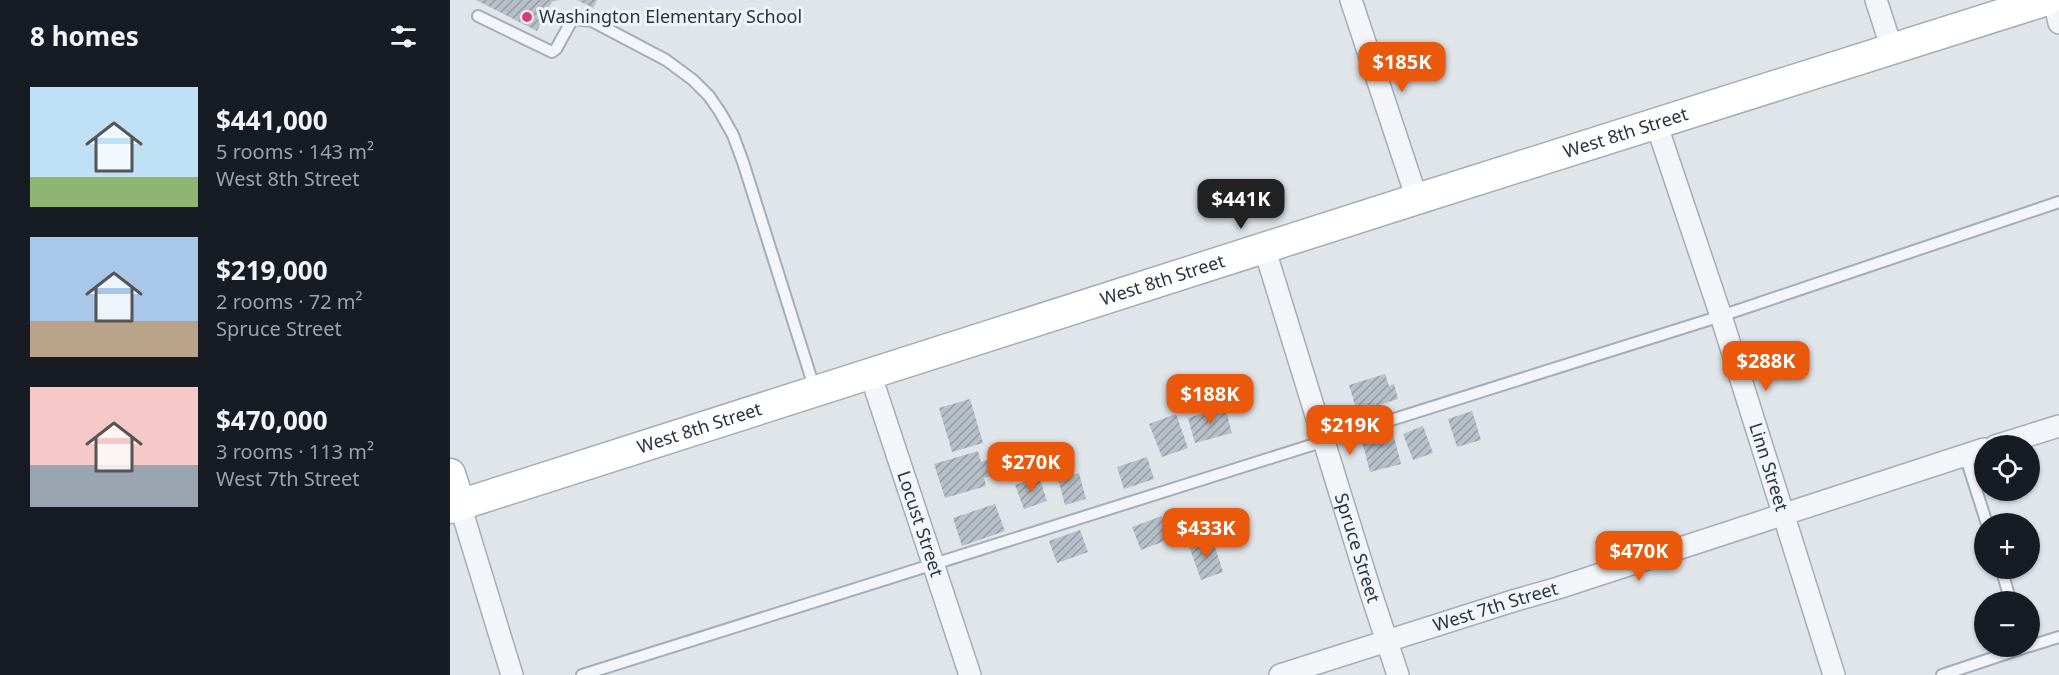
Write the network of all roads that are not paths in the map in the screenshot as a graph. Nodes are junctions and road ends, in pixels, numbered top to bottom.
1 (1351, 0) edge
2 (1876, 0) edge
3 (2047, 0) edge
4 (2054, 0) edge
5 (478, 16) dead end
6 (2059, 23) edge
7 (1892, 49) junction
8 (1656, 123) junction
9 (1417, 199) junction
10 (2059, 202) edge
11 (1264, 248) junction
12 (1721, 316) junction
13 (870, 373) junction
14 (816, 391) junction
15 (2059, 426) edge
16 (2030, 435) edge
17 (1324, 440) junction
18 (1974, 452) edge
19 (450, 474) edge
20 (455, 507) edge
21 (1784, 514) junction
22 (934, 565) junction
23 (2059, 637) edge
24 (1387, 641) junction
25 (2040, 643) edge
26 (1997, 657) edge
27 (512, 675) edge
28 (582, 675) edge
29 (970, 675) edge
30 (1280, 675) edge
31 (1398, 675) edge
32 (1834, 675) edge
33 (1942, 675) edge

1 - 9 street
2 - 7 street
3 - 7 main road, West 8th Street
4 - 6 street
5 - 14 lane
7 - 8 main road, West 8th Street
8 - 9 main road, West 8th Street
8 - 12 street, Linn Street
9 - 11 main road, West 8th Street
10 - 12 lane
11 - 13 main road, West 8th Street
11 - 17 street, Spruce Street
12 - 17 lane
12 - 21 street, Linn Street
13 - 14 main road, West 8th Street
13 - 22 street, Locust Street
14 - 20 main road, West 8th Street
15 - 16 street
17 - 22 lane
17 - 24 street, Spruce Street
18 - 21 street, West 7th Street
19 - 20 main road
20 - 27 street
21 - 24 street, West 7th Street
21 - 32 street, Linn Street
22 - 28 lane
22 - 29 street, Locust Street
23 - 25 lane
24 - 30 street, West 7th Street
24 - 31 street, Spruce Street
26 - 33 lane

